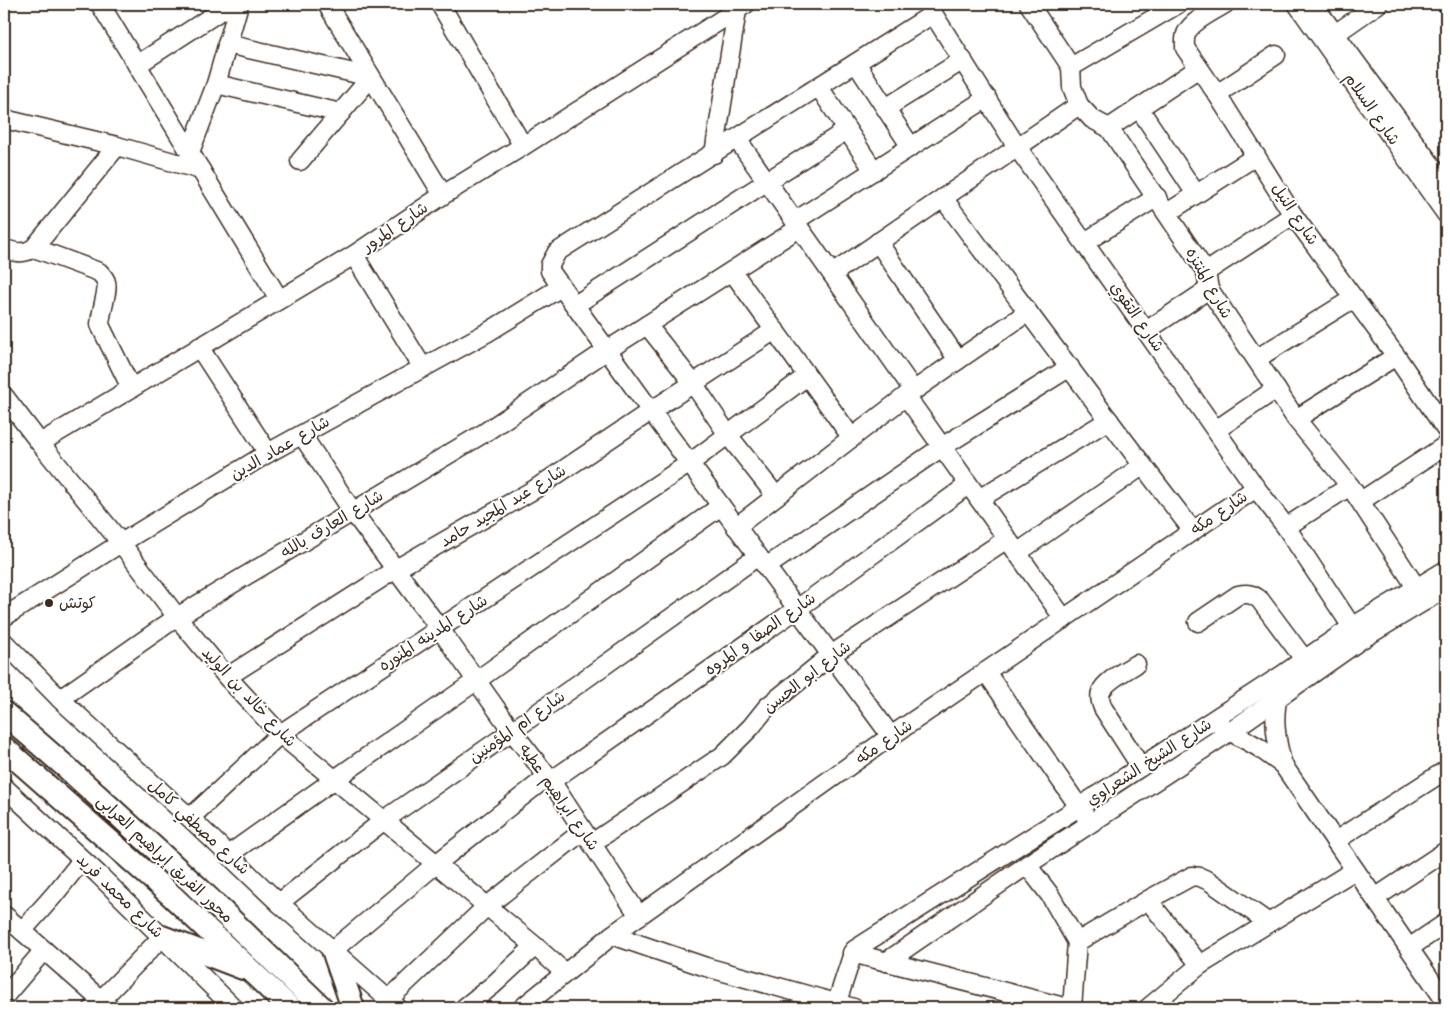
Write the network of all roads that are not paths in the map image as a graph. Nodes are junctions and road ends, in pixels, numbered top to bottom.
1 (100, 4) edge
2 (231, 4) edge
3 (239, 4) edge
4 (327, 4) edge
5 (440, 4) edge
6 (1178, 4) edge
7 (1225, 4) edge
8 (1297, 4) edge
9 (1314, 4) edge
10 (1378, 4) edge
11 (1032, 5) edge
12 (738, 6) edge
13 (930, 9) edge
14 (1192, 25) junction
15 (1334, 34) junction
16 (228, 44) junction
17 (1276, 55) dead end
18 (962, 60) junction
19 (856, 63) junction
20 (137, 65) junction
21 (1071, 67) junction
22 (1199, 68) junction
23 (371, 77) junction
24 (216, 84) junction
25 (819, 87) junction
26 (1217, 94) junction
27 (987, 98) junction
28 (1079, 105) junction
29 (886, 108) junction
30 (1139, 108) junction
31 (341, 113) junction
32 (4, 120) edge
33 (1109, 128) junction
34 (848, 130) junction
35 (737, 139) junction
36 (117, 146) junction
37 (523, 146) junction
38 (911, 147) junction
39 (1017, 147) junction
40 (190, 152) junction
41 (714, 154) junction
42 (1256, 156) junction
43 (300, 161) dead end
44 (201, 170) junction
45 (874, 171) junction
46 (767, 181) junction
47 (1446, 186) edge
48 (1196, 194) junction
49 (443, 195) junction
50 (1157, 196) junction
51 (943, 198) junction
52 (1167, 213) junction
53 (1293, 214) junction
54 (1446, 214) edge
55 (797, 224) junction
56 (878, 242) junction
57 (1085, 242) junction
58 (34, 248) junction
59 (4, 249) edge
60 (354, 255) junction
61 (732, 271) junction
62 (832, 274) junction
63 (1208, 280) junction
64 (561, 287) junction
65 (1354, 298) junction
66 (279, 299) junction
67 (575, 305) junction
68 (1028, 312) junction
69 (647, 325) junction
70 (775, 330) junction
71 (1146, 331) junction
72 (199, 347) junction
73 (606, 350) junction
74 (1396, 356) junction
75 (1256, 359) junction
76 (958, 360) junction
77 (1070, 367) junction
78 (423, 368) junction
79 (808, 376) junction
80 (693, 383) junction
81 (132, 388) junction
82 (1276, 390) junction
83 (910, 393) junction
84 (4, 396) edge
85 (651, 411) junction
86 (1296, 419) junction
87 (1110, 420) junction
88 (1216, 430) junction
89 (1446, 430) edge
90 (302, 435) junction
91 (728, 435) junction
92 (852, 438) junction
93 (40, 443) junction
94 (1446, 445) edge
95 (942, 447) junction
96 (268, 453) junction
97 (690, 463) junction
98 (1142, 466) junction
99 (968, 485) junction
100 (1350, 486) junction
101 (1256, 488) junction
102 (776, 496) junction
103 (979, 499) junction
104 (1361, 501) junction
105 (720, 506) junction
106 (353, 512) junction
107 (736, 527) junction
108 (1286, 527) junction
109 (1193, 531) junction
110 (122, 542) junction
111 (1012, 546) junction
112 (762, 562) junction
113 (396, 569) junction
114 (1446, 570) edge
115 (1416, 587) junction
116 (1443, 596) edge
117 (797, 609) junction
118 (4, 617) edge
119 (176, 617) junction
120 (1064, 619) junction
121 (1198, 622) dead end
122 (1352, 627) junction
123 (440, 629) junction
124 (4, 642) edge
125 (831, 655) junction
126 (1304, 658) junction
127 (1136, 664) dead end
128 (986, 672) junction
129 (1284, 673) junction
130 (227, 677) junction
131 (476, 681) junction
132 (60, 699) junction
133 (1277, 699) junction
134 (4, 714) edge
135 (1210, 722) junction
136 (512, 731) junction
137 (1231, 731) junction
138 (280, 734) junction
139 (891, 736) junction
140 (4, 748) edge
141 (1283, 765) junction
142 (1141, 767) junction
143 (1446, 770) edge
144 (335, 778) junction
145 (549, 779) junction
146 (6, 794) edge
147 (1079, 808) junction
148 (190, 818) junction
149 (383, 821) junction
150 (1090, 824) junction
151 (588, 837) junction
152 (1335, 841) junction
153 (1446, 850) edge
154 (228, 855) junction
155 (82, 860) junction
156 (436, 864) junction
157 (1027, 865) junction
158 (1355, 870) junction
159 (1375, 898) junction
160 (1148, 900) junction
161 (279, 903) junction
162 (487, 906) junction
163 (4, 915) edge
164 (639, 916) junction
165 (1269, 923) junction
166 (1446, 923) edge
167 (22, 932) junction
168 (612, 935) junction
169 (162, 937) junction
170 (1077, 942) junction
171 (535, 946) junction
172 (1409, 948) junction
173 (44, 950) junction
174 (333, 950) junction
175 (852, 953) junction
176 (886, 962) junction
177 (1200, 966) junction
178 (252, 972) junction
179 (564, 972) junction
180 (4, 996) edge
181 (1446, 1003) edge
182 (393, 1004) edge
183 (101, 1006) edge
184 (836, 1006) edge
185 (234, 1008) edge
186 (290, 1008) edge
187 (322, 1008) edge
188 (352, 1008) edge
189 (464, 1008) edge
190 (522, 1008) edge
191 (854, 1008) edge
192 (1068, 1008) edge
193 (1072, 1008) edge
194 (1148, 1008) edge
195 (1440, 1008) edge

1 - 20 street
2 - 20 street
3 - 16 street
4 - 23 street
5 - 37 street
6 - 14 street
6 - 21 street
7 - 14 street
8 - 54 street, شارع السلام
9 - 15 street, شارع السلام
10 - 15 street
11 - 21 street
12 - 37 street, شارع المرور
12 - 41 street
13 - 18 street, شارع التقوي
13 - 19 street
14 - 22 street, شارع النيل
15 - 47 street, شارع السلام
16 - 23 street
16 - 24 street
17 - 26 street
18 - 27 street, شارع التقوي
18 - 29 street
19 - 25 street
19 - 29 street
20 - 40 street
21 - 28 street
22 - 26 street, شارع النيل
22 - 30 street
23 - 31 street
23 - 49 street
24 - 31 street
24 - 40 street
25 - 34 street
25 - 35 street
26 - 42 street, شارع النيل
27 - 38 street, شارع العارف بالله
27 - 39 street, شارع التقوي
28 - 33 street, شارع المنتزه
28 - 39 street
29 - 38 street
30 - 33 street
30 - 48 street
31 - 43 street
32 - 36 street
33 - 50 street, شارع المنتزه
34 - 45 street
34 - 46 street
35 - 41 street
35 - 46 street
36 - 44 street
36 - 58 street
37 - 49 street, شارع المرور
38 - 45 street, شارع العارف بالله
39 - 51 street
39 - 57 street, شارع التقوي
40 - 44 street
41 - 64 street
42 - 48 street
42 - 53 street, شارع النيل
44 - 66 street
45 - 55 street, شارع العارف بالله
46 - 55 street
46 - 67 street
48 - 52 street
49 - 60 street, شارع المرور
50 - 52 street, شارع المنتزه
50 - 57 street
51 - 56 street
51 - 68 street
52 - 63 street, شارع المنتزه
53 - 63 street
53 - 65 street, شارع النيل
55 - 61 street, شارع العارف بالله
55 - 62 street
56 - 62 street
56 - 76 street
57 - 71 street, شارع التقوي
58 - 59 street
58 - 81 street
60 - 66 street, شارع المرور
60 - 78 street
61 - 69 street, شارع العارف بالله
61 - 70 street
62 - 83 street
63 - 71 street
63 - 75 street, شارع المنتزه
64 - 67 street
64 - 78 street, شارع عماد الدين
65 - 74 street, شارع النيل
65 - 75 street
66 - 72 street, شارع المرور
67 - 73 street
68 - 76 street
68 - 77 street
69 - 73 street, شارع العارف بالله
69 - 80 street
70 - 79 street
70 - 80 street, شارع عبد المجيد حامد
71 - 88 street, شارع التقوي
72 - 81 street, شارع المرور
72 - 96 street
73 - 85 street
73 - 106 street, شارع العارف بالله
74 - 86 street
74 - 89 street, شارع النيل
75 - 82 street, شارع المنتزه
76 - 83 street
77 - 87 street
77 - 95 street, شارع ام المؤمنين
78 - 90 street, شارع عماد الدين
79 - 91 street, شارع المدينه المنوره
79 - 92 street
80 - 85 street, شارع عبد المجيد حامد
80 - 91 street
81 - 93 street, شارع المرور
82 - 86 street, شارع المنتزه
82 - 88 street
83 - 92 street
83 - 95 street
84 - 93 street, شارع خالد بن الوليد
85 - 97 street
85 - 113 street, شارع عبد المجيد حامد
86 - 100 street, شارع المنتزه
87 - 98 street
87 - 103 street
88 - 101 street, شارع التقوي
90 - 96 street, شارع عماد الدين
90 - 106 street, شارع ابراهيم عطيه
91 - 97 street, شارع المدينه المنوره
91 - 102 street
92 - 102 street
93 - 110 street, شارع خالد بن الوليد
94 - 104 street
95 - 99 street
95 - 112 street, شارع ام المؤمنين
96 - 110 street, شارع عماد الدين
97 - 105 street
97 - 123 street, شارع المدينه المنوره
98 - 109 street
98 - 111 street, شارع ابو الحسن
99 - 103 street
99 - 117 street, شارع الصفا و المروه
100 - 104 street, شارع المنتزه
100 - 108 street
101 - 108 street, شارع التقوي
101 - 109 street, شارع مكه
102 - 107 street
103 - 111 street
104 - 115 street, شارع المنتزه
105 - 107 street
105 - 131 street
106 - 113 street, شارع ابراهيم عطيه
106 - 119 street, شارع العارف بالله
107 - 112 street
108 - 122 street, شارع التقوي
109 - 120 street, شارع مكه
110 - 118 street, شارع عماد الدين
110 - 119 street, شارع خالد بن الوليد
111 - 120 street
111 - 125 street, شارع ابو الحسن
112 - 117 street
112 - 136 street, شارع ام المؤمنين
113 - 123 street, شارع ابراهيم عطيه
113 - 130 street, شارع عبد المجيد حامد
114 - 115 street, شارع الشيخ الشعراوي
115 - 122 street, شارع الشيخ الشعراوي
116 - 133 street, شارع الشيخ الشعراوي
117 - 125 street
117 - 145 street, شارع الصفا و المروه
119 - 130 street, شارع خالد بن الوليد
119 - 132 street, شارع العارف بالله
120 - 128 street, شارع مكه
121 - 126 street
122 - 126 street, شارع الشيخ الشعراوي
123 - 131 street, شارع ابراهيم عطيه
123 - 138 street, شارع المدينه المنوره
124 - 132 street, شارع مصطفي كامل
125 - 139 street
125 - 151 street, شارع ابو الحسن
126 - 129 street, شارع الشيخ الشعراوي
127 - 142 street
128 - 139 street, شارع مكه
128 - 147 street
129 - 133 street
129 - 135 street, شارع الشيخ الشعراوي
130 - 138 street, شارع خالد بن الوليد
131 - 136 street, شارع ابراهيم عطيه
131 - 144 street
132 - 148 street, شارع مصطفي كامل
133 - 137 street, شارع الشيخ الشعراوي
133 - 141 street
134 - 187 main road, محور الفريق إبراهيم العرابى
135 - 137 street
135 - 142 street, شارع الشيخ الشعراوي
136 - 145 street, شارع ابراهيم عطيه
136 - 149 street, شارع ام المؤمنين
137 - 141 street
137 - 150 street, شارع الشيخ الشعراوي
138 - 144 street, شارع خالد بن الوليد
138 - 148 street, شارع المدينه المنوره
139 - 164 street, شارع مكه
140 - 178 main road, محور الفريق إبراهيم العرابى
141 - 152 street
142 - 147 street, شارع الشيخ الشعراوي
143 - 152 street
144 - 149 street, شارع خالد بن الوليد
144 - 154 street
145 - 151 street, شارع ابراهيم عطيه
145 - 156 street, شارع الصفا و المروه
146 - 155 street, شارع محمد فريد
147 - 150 street
147 - 175 street, شارع الشيخ الشعراوي
148 - 154 street, شارع مصطفي كامل
149 - 156 street, شارع خالد بن الوليد
149 - 161 street, شارع ام المؤمنين
150 - 157 street, شارع الشيخ الشعراوي
151 - 162 street, شارع ابو الحسن
151 - 164 street, شارع ابراهيم عطيه
152 - 158 street
153 - 159 street
154 - 161 street, شارع مصطفي كامل
155 - 167 street
155 - 169 street, شارع محمد فريد
156 - 162 street, شارع خالد بن الوليد
156 - 174 street, شارع الصفا و المروه
157 - 170 street
157 - 176 street, شارع الشيخ الشعراوي
158 - 159 street
158 - 165 street
159 - 172 street
160 - 165 street
160 - 170 street
160 - 177 street
161 - 174 street, شارع مصطفي كامل
162 - 171 street, شارع خالد بن الوليد
162 - 182 street, شارع ابو الحسن
163 - 167 street
164 - 168 street, شارع مكه
165 - 177 street
166 - 172 street
167 - 173 street
168 - 179 street, شارع مكه
168 - 184 street
169 - 178 main road
169 - 183 street
169 - 185 street, شارع محمد فريد
170 - 193 street
171 - 179 street, شارع خالد بن الوليد
171 - 189 street
172 - 181 street
173 - 180 street
173 - 183 street
174 - 182 street, شارع مصطفي كامل
174 - 188 main road
175 - 176 street
175 - 184 street
176 - 192 street
177 - 194 street
178 - 186 main road, محور الفريق إبراهيم العرابى
179 - 190 street, شارع مكه
181 - 195 street
184 - 191 street

